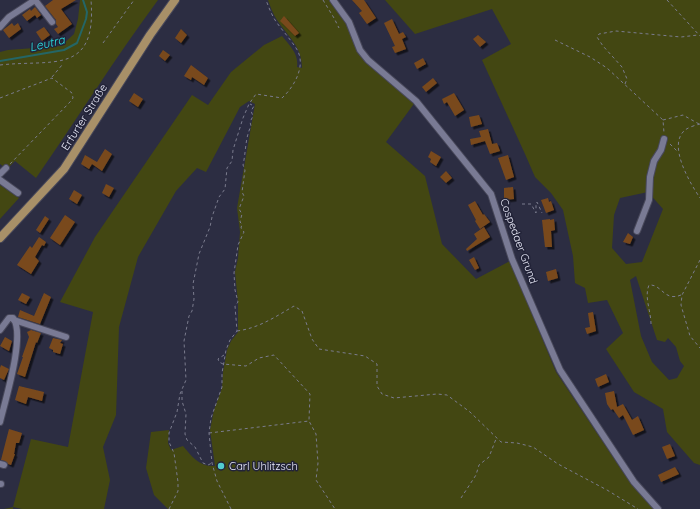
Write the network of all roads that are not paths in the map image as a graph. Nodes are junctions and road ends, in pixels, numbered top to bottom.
1 (35, 0) edge
2 (175, 0) edge
3 (334, 0) edge
4 (52, 22) dead end
5 (0, 26) edge
6 (664, 140) road end
7 (6, 168) road end
8 (0, 174) edge
9 (0, 180) edge
10 (18, 192) dead end
11 (637, 231) dead end
12 (0, 238) edge
13 (14, 320) junction
14 (0, 330) edge
15 (66, 337) dead end
16 (0, 422) edge
17 (658, 509) edge

1 - 4 street
1 - 5 street
2 - 12 main road, Erfurter Straße
3 - 17 street, Cospedaer Grund
6 - 11 street
7 - 8 street
9 - 10 street
13 - 14 street
13 - 15 street
13 - 16 street

